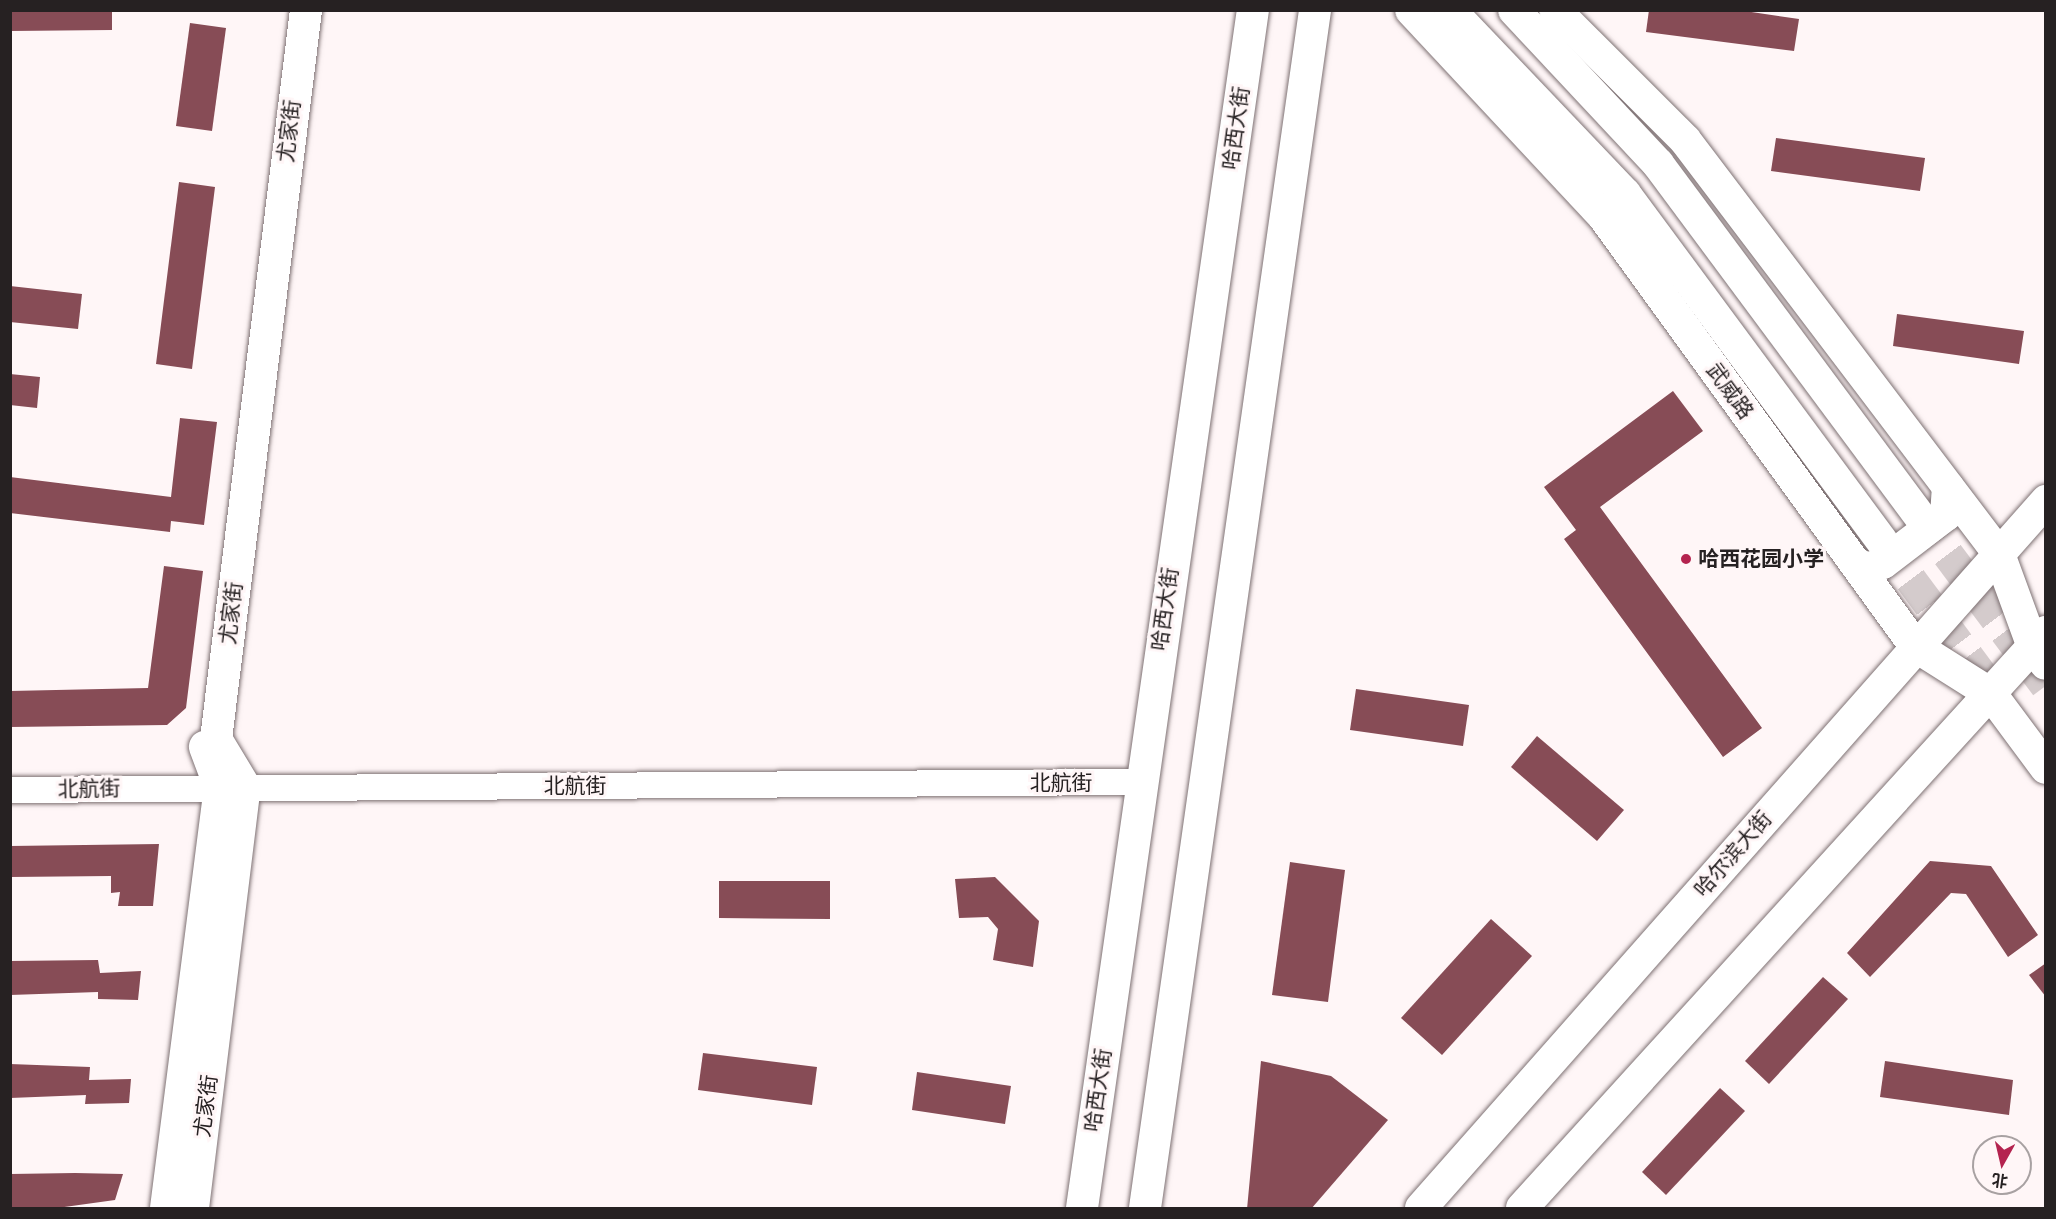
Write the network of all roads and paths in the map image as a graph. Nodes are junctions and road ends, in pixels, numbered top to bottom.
1 (289, 10) edge
2 (306, 10) edge
3 (1253, 10) edge
4 (1315, 10) edge
5 (1342, 10) edge
6 (1412, 10) edge
7 (1450, 10) edge
8 (1514, 10) edge
9 (1555, 10) edge
10 (1309, 58) junction
11 (1948, 488) junction
12 (2046, 501) edge
13 (1919, 516) tunnel mouth
14 (1882, 541) tunnel mouth
15 (1998, 554) junction
16 (1855, 563) junction
17 (1915, 646) junction
18 (2041, 648) edge
19 (1991, 694) junction
20 (2046, 768) edge
21 (1139, 782) junction
22 (232, 787) junction
23 (10, 790) edge
24 (166, 1209) edge
25 (193, 1209) edge
26 (1082, 1209) edge
27 (1144, 1209) edge
28 (1421, 1209) edge
29 (1522, 1209) edge

1 - 22 main road, 尤家街
2 - 22 main road, 尤家街
3 - 21 main road, 哈西大街
4 - 10 main road
5 - 10 main road
6 - 16 main road, 武威路
7 - 14 main road, 武威路
8 - 13 main road
9 - 11 main road
10 - 27 main road
11 - 15 main road
11 - 16 main road
12 - 15 main road, 哈尔滨大街
15 - 17 main road, 哈尔滨大街
15 - 18 main road
16 - 17 main road, 武威路
17 - 19 main road, 武威路
17 - 28 main road, 哈尔滨大街
18 - 19 main road
19 - 20 main road, 武威路
19 - 29 main road
21 - 22 street, 北航街
21 - 26 main road, 哈西大街
22 - 23 street, 北航街
22 - 24 main road, 尤家街
22 - 25 main road, 尤家街

